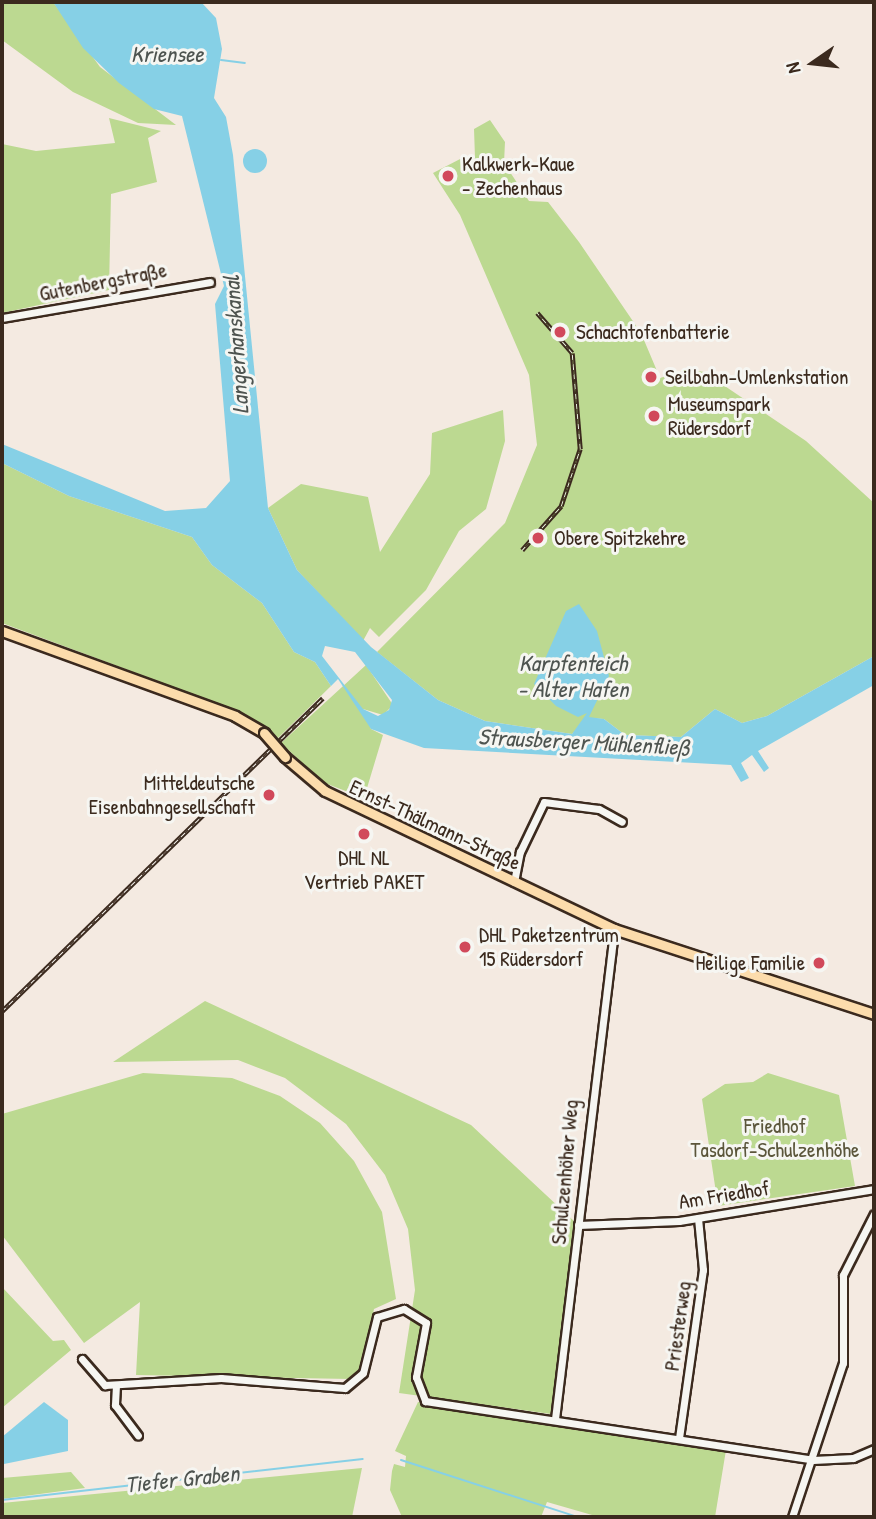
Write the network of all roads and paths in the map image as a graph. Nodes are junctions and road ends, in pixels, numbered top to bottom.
1 (211, 282) dead end
2 (2, 318) edge
3 (2, 631) edge
4 (622, 822) dead end
5 (514, 882) junction
6 (614, 929) junction
7 (874, 1014) edge
8 (874, 1189) edge
9 (874, 1217) edge
10 (698, 1218) junction
11 (578, 1224) junction
12 (82, 1359) dead end
13 (116, 1385) junction
14 (555, 1419) junction
15 (138, 1435) dead end
16 (679, 1438) junction
17 (874, 1449) edge
18 (813, 1460) junction
19 (792, 1517) edge

1 - 2 street, Gutenbergstraße
3 - 5 main road, Ernst-Thälmann-Straße, bridge
4 - 5 street
5 - 6 main road, Ernst-Thälmann-Straße
6 - 7 main road, Ernst-Thälmann-Straße
6 - 11 street, Schulzenhöher Weg
8 - 10 street, Am Friedhof
9 - 18 street
10 - 11 street, Am Friedhof
10 - 16 street, Priesterweg
11 - 14 street, Schulzenhöher Weg
12 - 13 street
13 - 14 street
13 - 15 street
14 - 16 street
16 - 18 street
17 - 18 street
18 - 19 street

